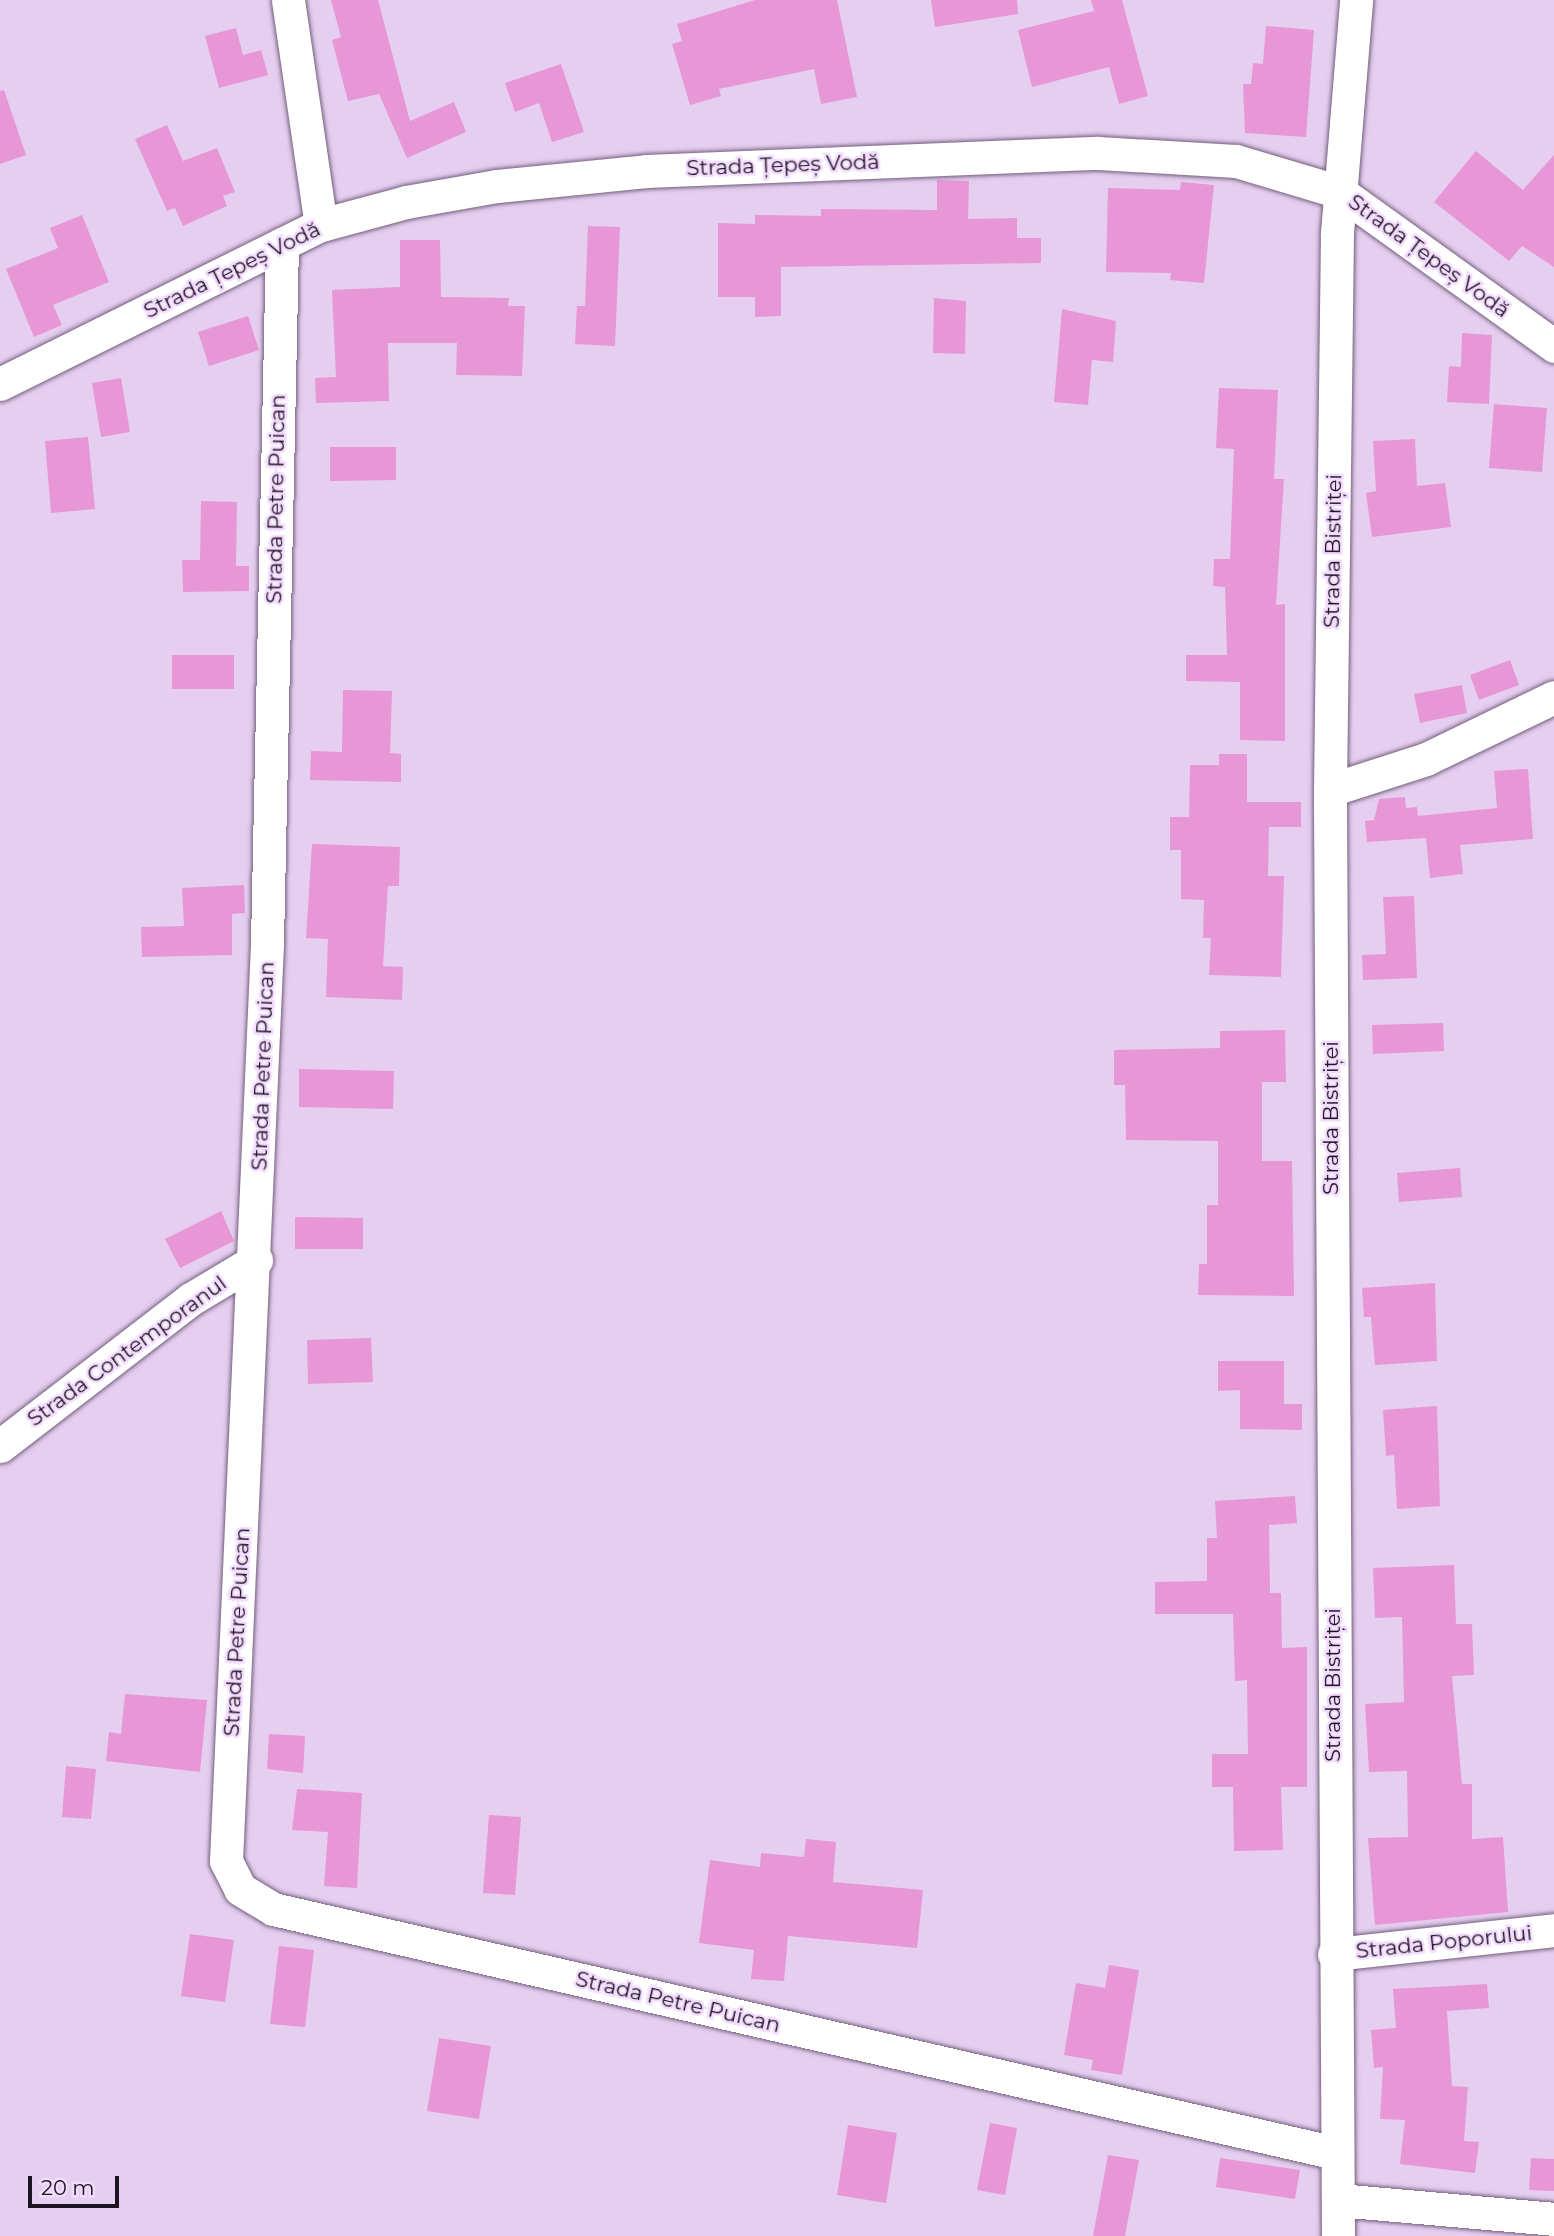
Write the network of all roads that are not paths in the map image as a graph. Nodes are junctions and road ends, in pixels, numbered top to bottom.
1 (288, 0) edge
2 (1356, 0) edge
3 (1340, 192) junction
4 (321, 225) junction
5 (282, 244) junction
6 (1554, 346) edge
7 (0, 384) edge
8 (1554, 697) edge
9 (1330, 790) junction
10 (256, 1260) junction
11 (0, 1446) edge
12 (1554, 1930) edge
13 (1334, 1954) junction
14 (1336, 2153) junction
15 (1338, 2200) junction
16 (1554, 2219) edge
17 (1338, 2236) edge

1 - 4 street
2 - 3 street, Strada Bistriței
3 - 4 street, Strada Țepeș Vodă
3 - 6 street, Strada Țepeș Vodă
3 - 9 street, Strada Bistriței
4 - 5 street, Strada Țepeș Vodă
5 - 7 street, Strada Țepeș Vodă
5 - 10 street, Strada Petre Puican
8 - 9 street
9 - 13 street, Strada Bistriței
10 - 11 street, Strada Contemporanul
10 - 14 street, Strada Petre Puican
12 - 13 street, Strada Poporului
13 - 14 street, Strada Bistriței
14 - 15 street, Strada Bistriței
15 - 16 street
15 - 17 street, Strada Bistriței

